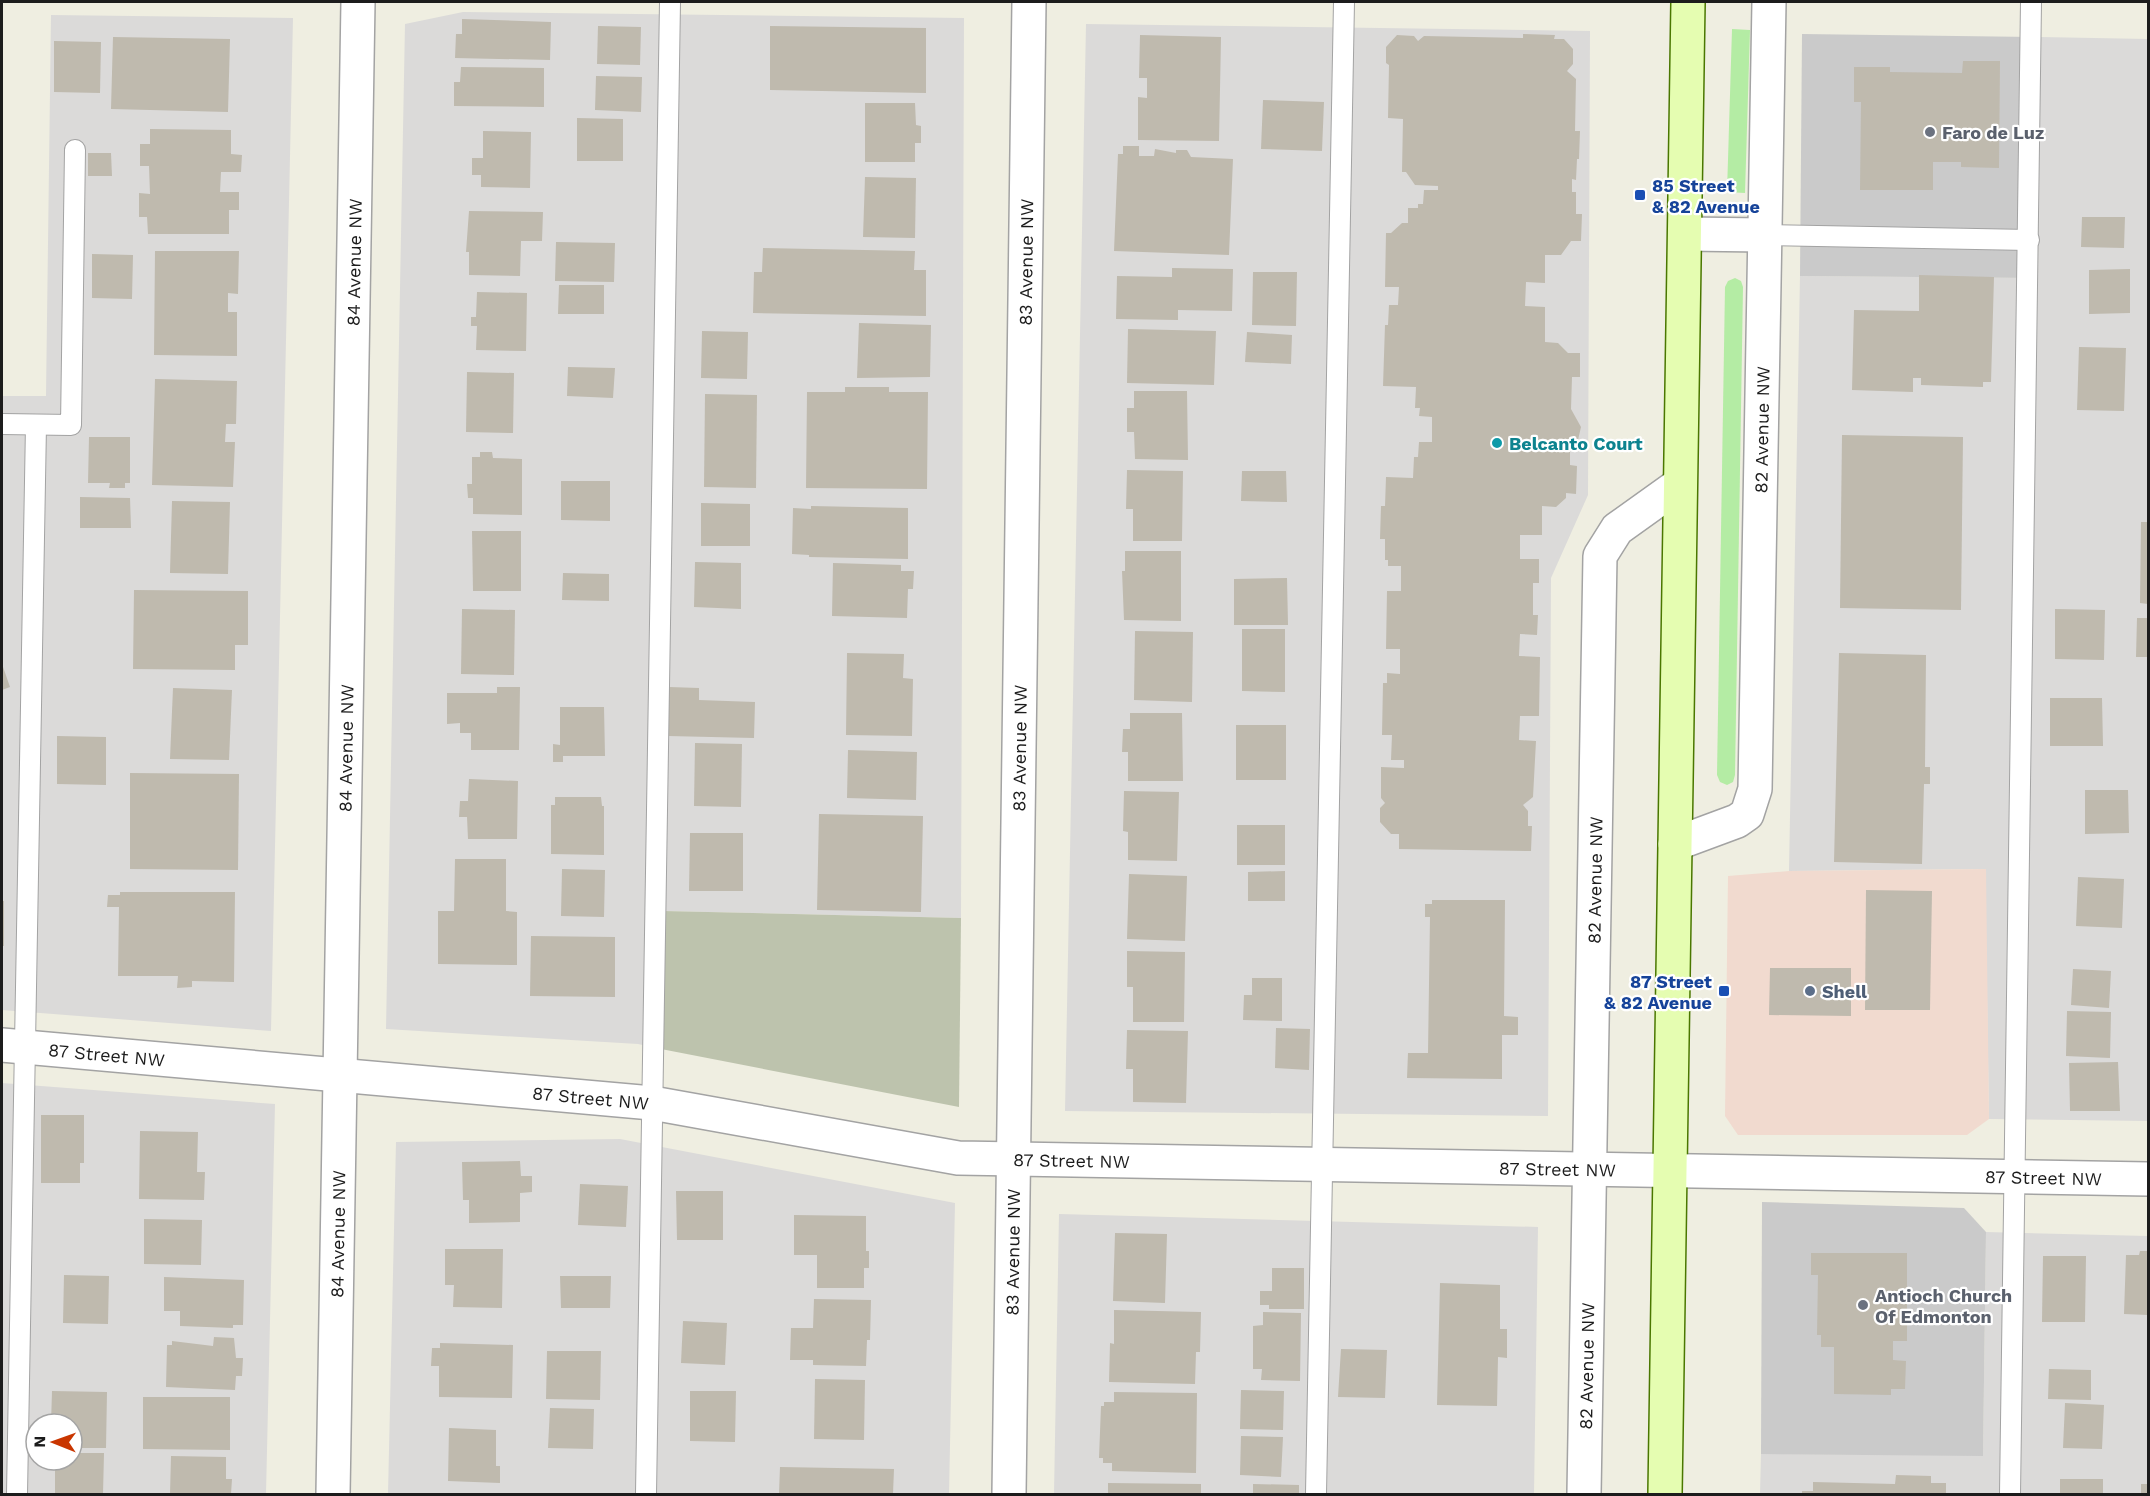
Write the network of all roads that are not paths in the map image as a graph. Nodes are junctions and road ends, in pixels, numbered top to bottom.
1 (358, 2) edge
2 (670, 2) edge
3 (1029, 2) edge
4 (1344, 2) edge
5 (1688, 2) edge
6 (1769, 2) edge
7 (2031, 2) edge
8 (75, 150) dead end
9 (1685, 234) junction
10 (1765, 235) junction
11 (2029, 240) junction
12 (2, 424) edge
13 (36, 425) junction
14 (1680, 484) junction
15 (1675, 844) junction
16 (13, 1046) edge
17 (340, 1076) junction
18 (652, 1103) junction
19 (1014, 1160) junction
20 (1321, 1166) junction
21 (1592, 1171) junction
22 (1670, 1171) junction
23 (2015, 1176) junction
24 (2148, 1179) edge
25 (17, 1494) edge
26 (333, 1494) edge
27 (646, 1494) edge
28 (1008, 1494) edge
29 (1316, 1494) edge
30 (1584, 1494) edge
31 (1665, 1494) edge
32 (2010, 1494) edge

1 - 17 street, 84 Avenue NW
2 - 18 lane
3 - 19 street, 83 Avenue NW
4 - 20 lane
5 - 9 main road
6 - 10 street, 82 Avenue NW
7 - 11 lane
8 - 13 lane
9 - 10 street
9 - 14 main road
10 - 11 lane
10 - 15 street, 82 Avenue NW
11 - 23 lane
12 - 13 lane
13 - 16 lane
14 - 15 main road
14 - 21 street, 82 Avenue NW
15 - 22 main road
16 - 17 street, 87 Street NW
16 - 25 lane
17 - 18 street, 87 Street NW
17 - 26 street, 84 Avenue NW
18 - 19 street, 87 Street NW
18 - 27 lane
19 - 20 street, 87 Street NW
19 - 28 street, 83 Avenue NW
20 - 21 street, 87 Street NW
20 - 29 lane
21 - 22 street, 87 Street NW
21 - 30 street, 82 Avenue NW
22 - 23 street, 87 Street NW
22 - 31 main road
23 - 24 street, 87 Street NW
23 - 32 lane

